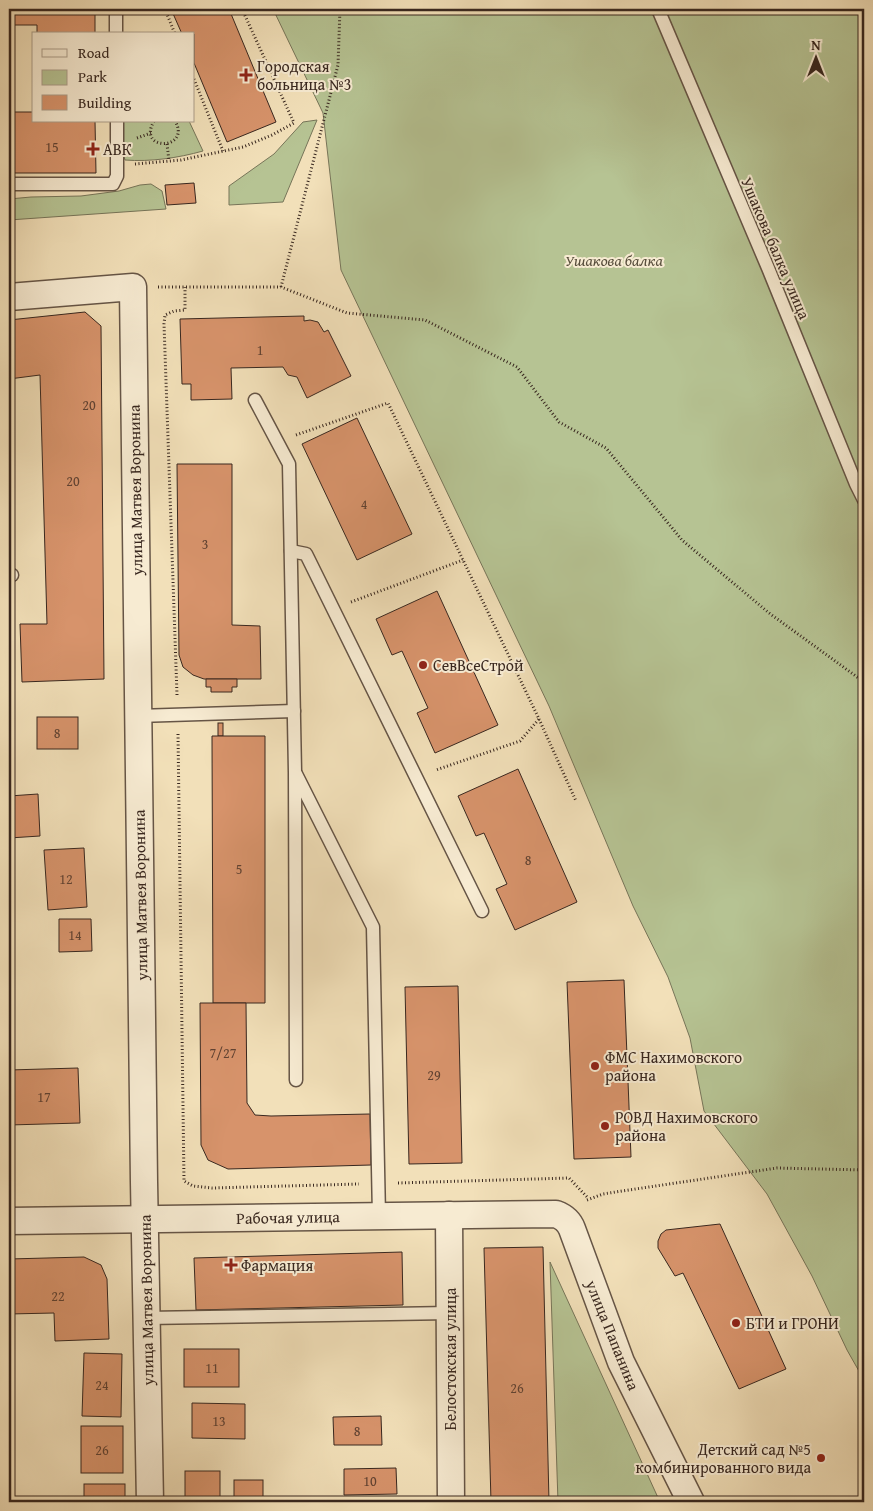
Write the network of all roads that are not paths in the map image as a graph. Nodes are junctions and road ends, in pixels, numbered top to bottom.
1 (116, 9) edge
2 (658, 9) edge
3 (116, 32) edge
4 (117, 122) edge
5 (9, 184) edge
6 (9, 297) edge
7 (255, 400) dead end
8 (864, 500) edge
9 (291, 551) junction
10 (294, 711) junction
11 (138, 716) junction
12 (295, 772) junction
13 (482, 910) dead end
14 (296, 1080) dead end
15 (449, 1215) junction
16 (379, 1216) junction
17 (144, 1218) junction
18 (566, 1219) joint
19 (9, 1221) edge
20 (450, 1314) junction
21 (146, 1318) junction
22 (150, 1502) edge
23 (451, 1502) edge
24 (691, 1502) edge

1 - 3 lane
2 - 8 lane, Ушакова балка улица
4 - 5 lane
6 - 11 street, улица Матвея Воронина
7 - 9 lane
9 - 10 lane
9 - 13 lane
10 - 11 lane
10 - 12 lane
11 - 17 street, улица Матвея Воронина
12 - 14 lane
12 - 16 lane
15 - 16 street, Рабочая улица
15 - 18 street, Рабочая улица
15 - 20 street, Белостокская улица
16 - 17 street, Рабочая улица
17 - 19 street, Рабочая улица
17 - 21 street, улица Матвея Воронина
18 - 24 street, улица Папанина
20 - 21 lane
20 - 23 street, Белостокская улица
21 - 22 street, улица Матвея Воронина

